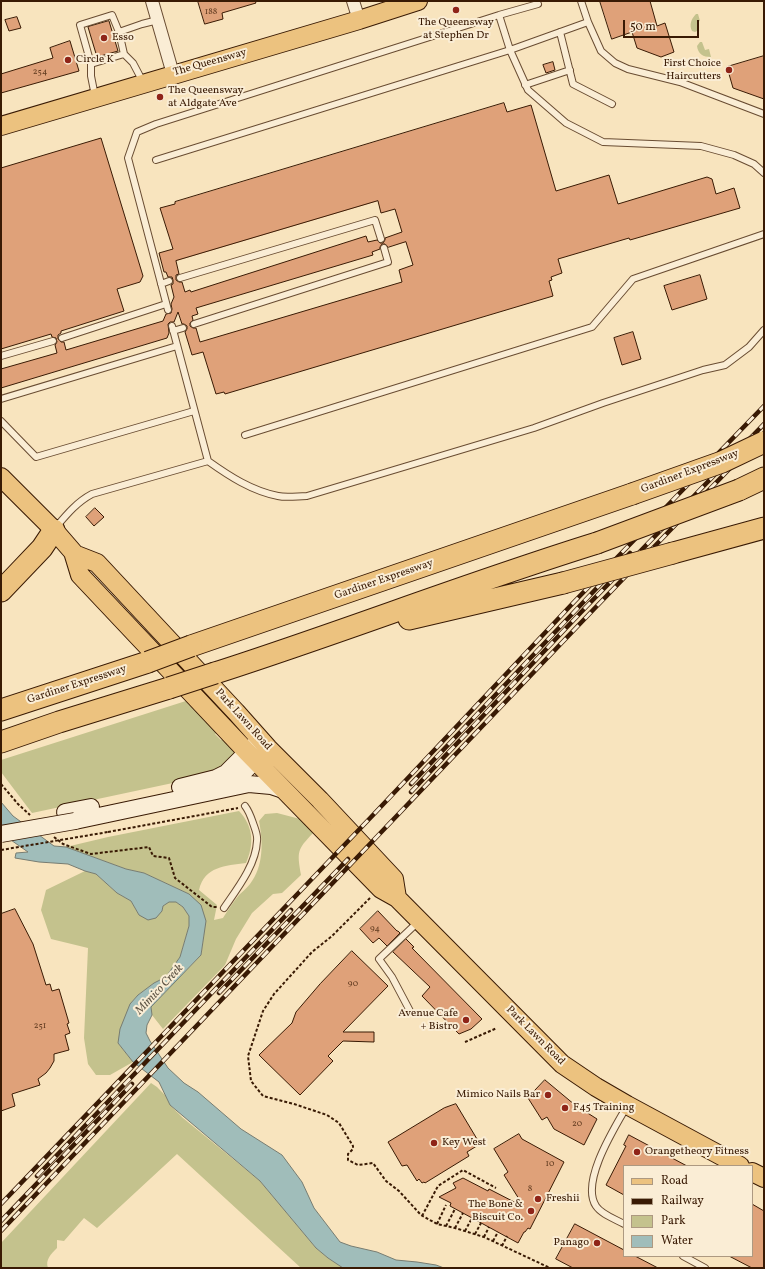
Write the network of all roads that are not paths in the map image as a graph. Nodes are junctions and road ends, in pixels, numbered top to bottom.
1 (152, 1) edge
2 (353, 1) edge
3 (418, 1) edge
4 (581, 1) edge
5 (538, 4) dead end
6 (499, 15) junction
7 (158, 20) junction
8 (359, 20) junction
9 (588, 22) junction
10 (89, 31) dead end
11 (119, 32) junction
12 (560, 32) junction
13 (82, 34) junction
14 (94, 49) dead end
15 (510, 50) junction
16 (87, 51) junction
17 (124, 54) junction
18 (91, 64) junction
19 (570, 70) junction
20 (173, 74) junction
21 (144, 83) junction
22 (525, 85) junction
23 (95, 97) junction
24 (612, 104) dead end
25 (764, 114) edge
26 (1, 126) edge
27 (156, 160) dead end
28 (764, 173) edge
29 (764, 234) edge
30 (381, 239) dead end
31 (384, 248) dead end
32 (180, 278) dead end
33 (169, 281) dead end
34 (161, 284) junction
35 (194, 324) dead end
36 (183, 328) dead end
37 (764, 330) edge
38 (62, 338) dead end
39 (53, 341) dead end
40 (177, 346) junction
41 (1, 356) edge
42 (1, 399) edge
43 (194, 411) junction
44 (1, 421) edge
45 (245, 435) dead end
46 (764, 442) edge
47 (208, 461) junction
48 (1, 477) edge
49 (764, 478) edge
50 (764, 528) edge
51 (54, 530) junction
52 (1, 591) edge
53 (280, 652) junction
54 (1, 710) edge
55 (1, 742) edge
56 (258, 750) junction
57 (286, 791) junction
58 (207, 793) junction
59 (245, 806) road end
60 (70, 816) junction
61 (1, 825) edge
62 (1, 834) edge
63 (397, 898) junction
64 (224, 908) road end
65 (419, 920) junction
66 (410, 1011) dead end
67 (627, 1105) junction
68 (738, 1165) edge
69 (753, 1172) edge
70 (764, 1178) edge
71 (623, 1223) edge
72 (685, 1257) edge
73 (705, 1268) edge

1 - 7 street
2 - 8 street
3 - 8 main road, The Queensway
4 - 9 lane
5 - 6 lane
6 - 15 lane
6 - 34 lane
7 - 11 lane
7 - 20 street
8 - 20 main road, The Queensway
9 - 12 lane
9 - 25 lane
10 - 13 lane
11 - 13 lane
11 - 17 lane
12 - 15 lane
12 - 19 lane
13 - 16 lane
14 - 16 lane
15 - 22 lane
15 - 27 lane
16 - 18 lane
17 - 18 lane
17 - 21 lane
18 - 23 lane
19 - 22 lane
19 - 24 lane
20 - 21 main road, The Queensway
21 - 23 main road, The Queensway
22 - 28 lane
23 - 26 main road, The Queensway
29 - 45 lane
30 - 32 lane
31 - 35 lane
33 - 34 lane
34 - 38 lane
36 - 40 lane
37 - 47 lane
39 - 41 lane
40 - 42 lane
40 - 43 lane
43 - 44 lane
43 - 47 lane
46 - 54 highway, Gardiner Expressway, bridge
47 - 51 lane
48 - 51 main road, Park Lawn Road
49 - 53 highway, bridge
50 - 53 highway, bridge
51 - 52 highway
51 - 56 main road, Park Lawn Road
53 - 55 highway, bridge
56 - 57 main road, Park Lawn Road
56 - 58 main road
56 - 60 main road
56 - 63 main road, Park Lawn Road
57 - 58 main road
57 - 63 main road, Park Lawn Road
58 - 60 main road
59 - 64 lane
60 - 61 main road
60 - 62 main road, bridge
63 - 65 main road, Park Lawn Road
65 - 66 lane
65 - 67 main road, Park Lawn Road
67 - 68 main road, Park Lawn Road
67 - 71 lane
69 - 70 main road
72 - 73 lane

